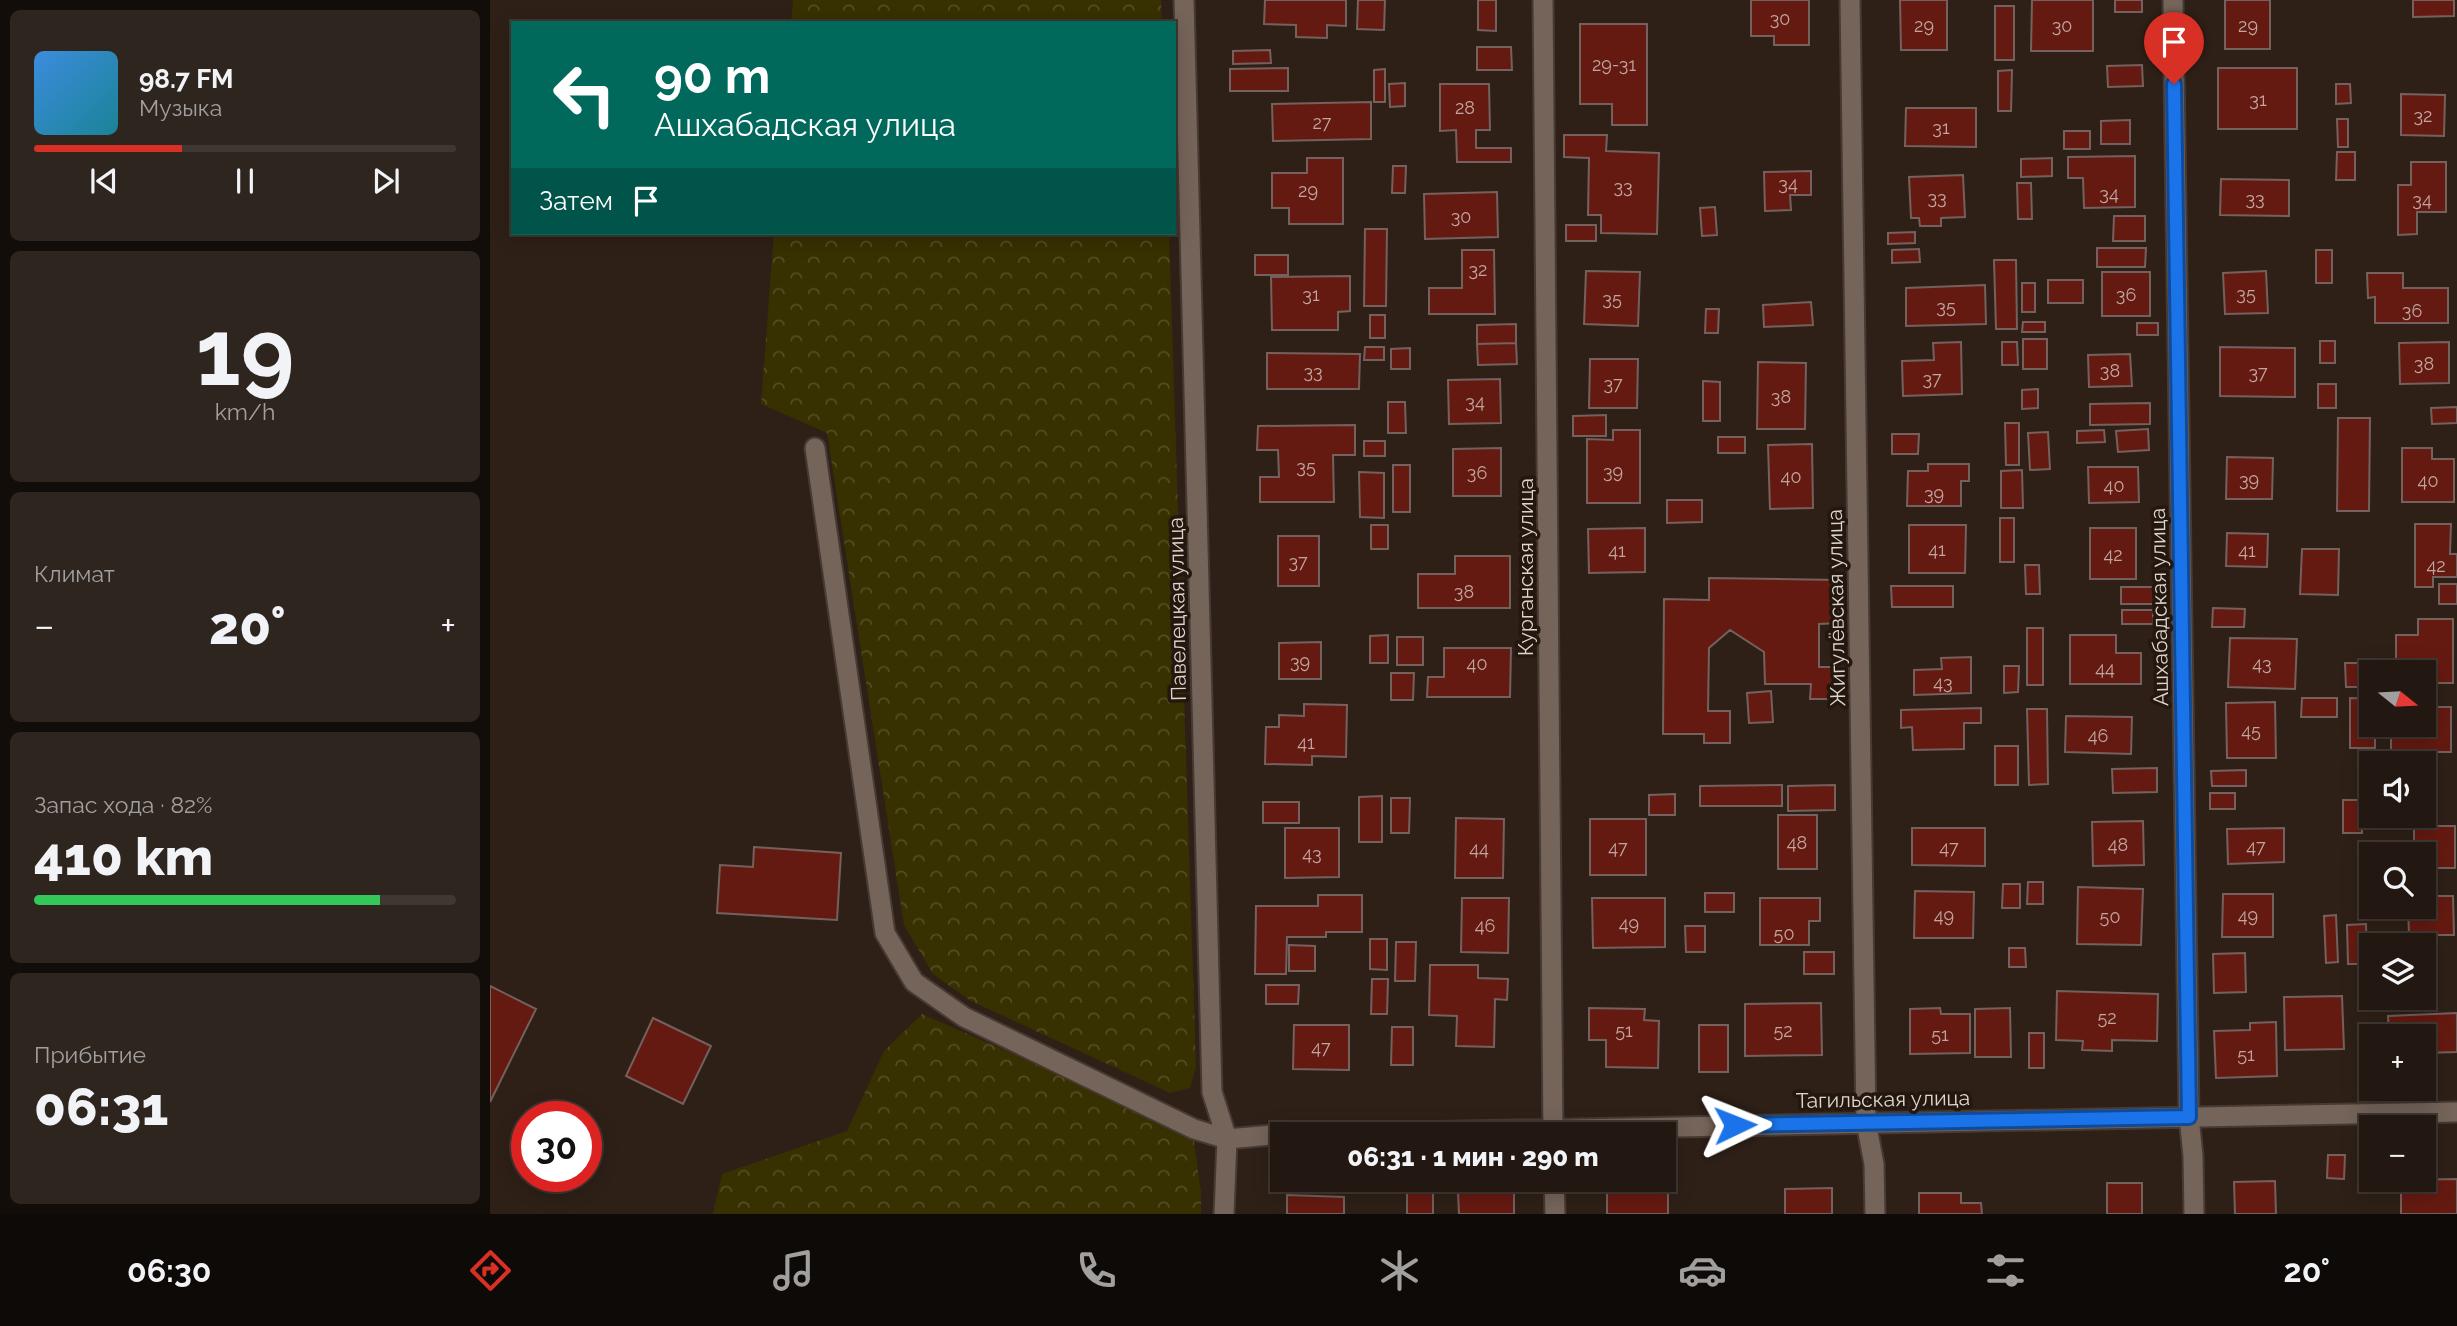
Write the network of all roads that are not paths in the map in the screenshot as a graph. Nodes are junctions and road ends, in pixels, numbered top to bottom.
1 (1184, 0) edge
2 (1543, 0) edge
3 (1850, 0) edge
4 (2173, 0) edge
5 (814, 447) dead end
6 (2457, 1112) edge
7 (2189, 1117) junction
8 (1553, 1122) edge
9 (1866, 1122) junction
10 (1676, 1128) edge
11 (1270, 1136) edge
12 (1227, 1139) junction
13 (1554, 1192) edge
14 (1224, 1214) edge
15 (1555, 1214) edge
16 (1875, 1214) edge
17 (2194, 1214) edge

1 - 12 street, Павелецкая улица
2 - 8 street, Курганская улица
3 - 9 street, Жигулёвская улица
4 - 7 street, Ашхабадская улица
5 - 12 street
6 - 7 street, Тагильская улица
7 - 9 street, Тагильская улица
7 - 17 street, Ашхабадская улица
9 - 10 street, Тагильская улица
9 - 16 street, Жигулёвская улица
11 - 12 street
12 - 14 street, Павелецкая улица
13 - 15 street

